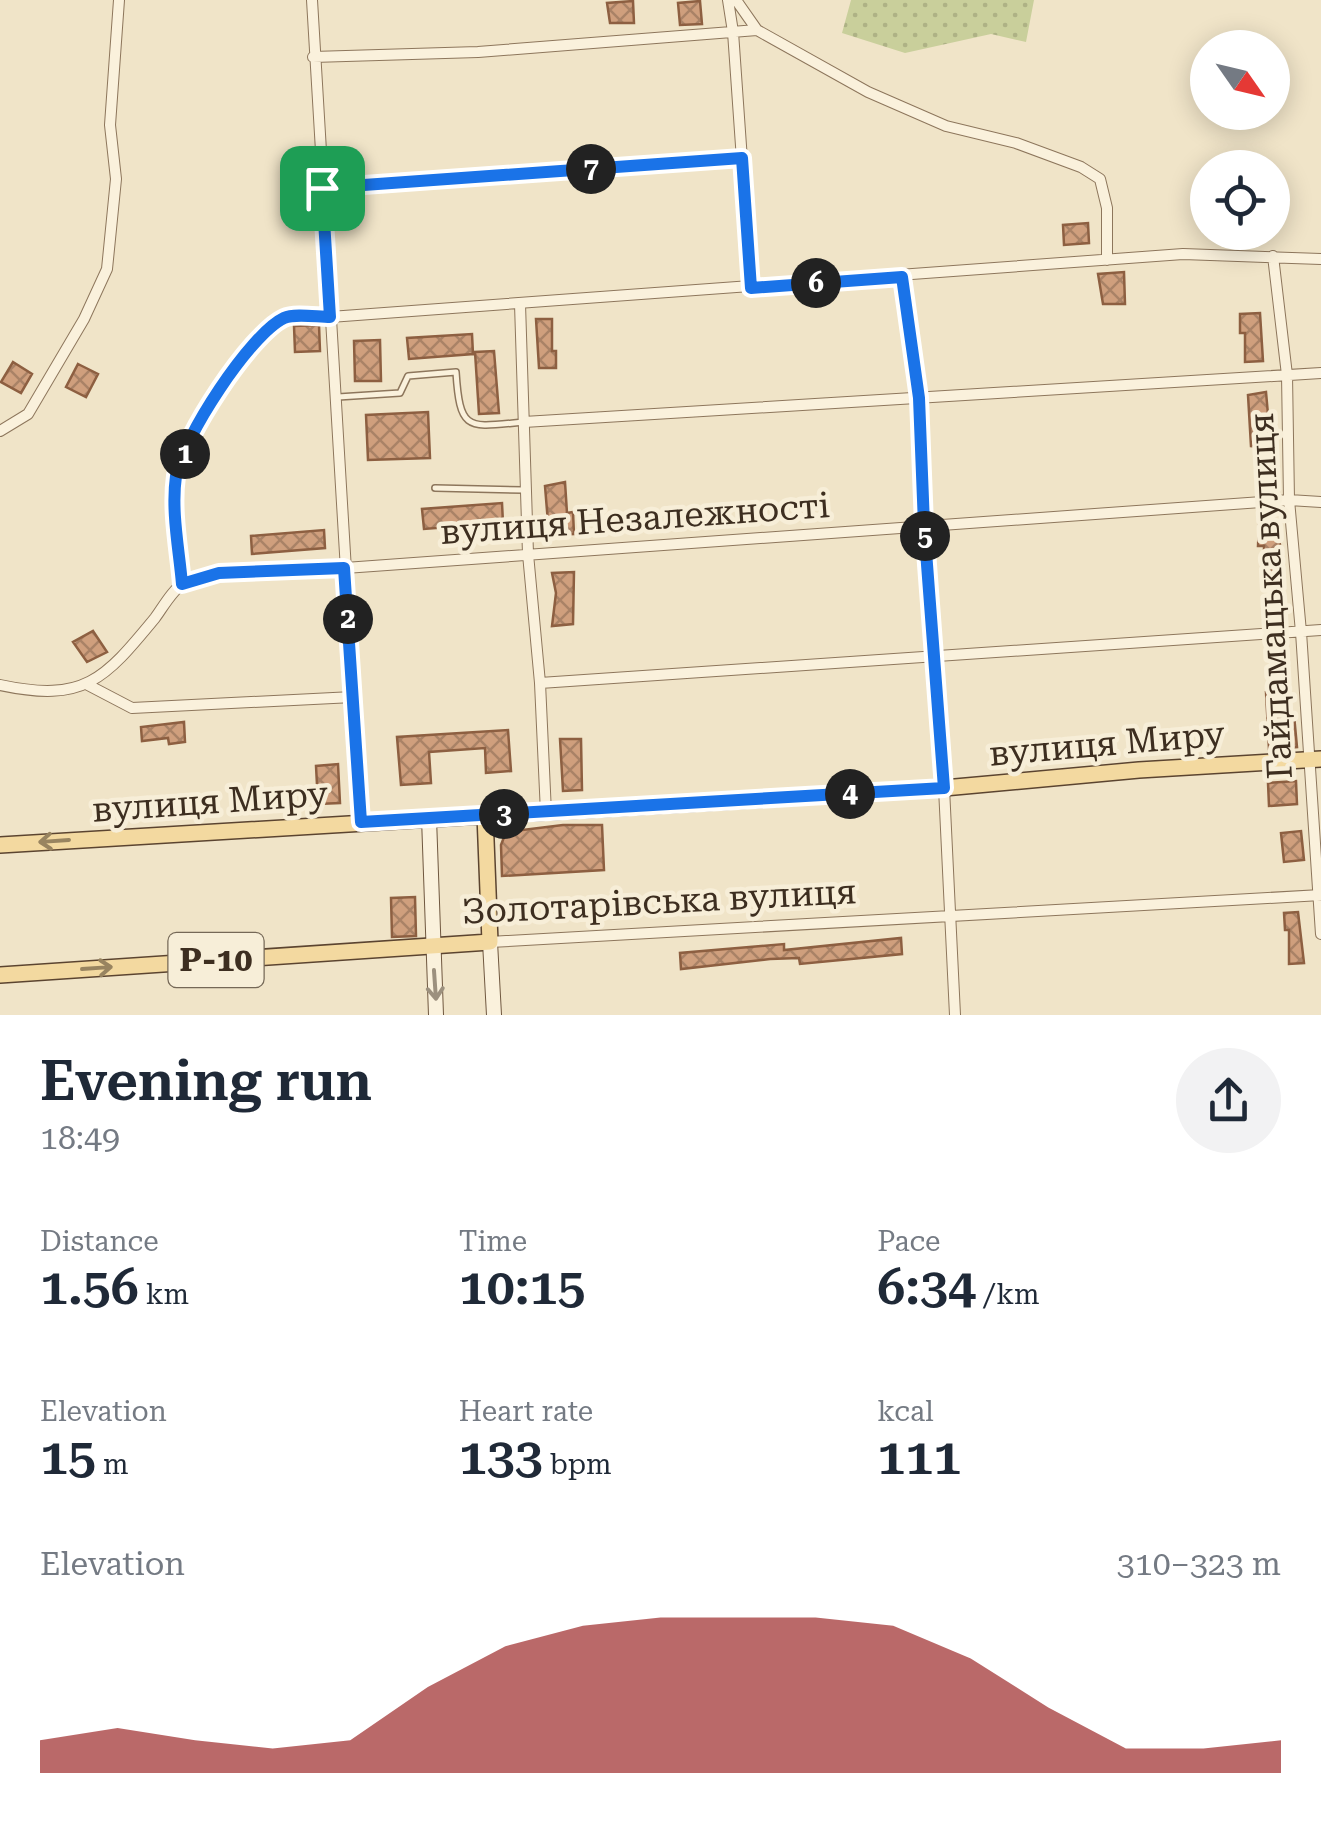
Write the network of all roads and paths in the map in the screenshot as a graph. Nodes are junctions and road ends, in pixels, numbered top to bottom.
1 (119, 0) edge
2 (312, 0) edge
3 (728, 0) edge
4 (736, 0) edge
5 (757, 30) junction
6 (733, 32) junction
7 (313, 57) junction
8 (742, 158) junction
9 (322, 188) junction
10 (1273, 256) junction
11 (1321, 259) edge
12 (1107, 260) junction
13 (902, 277) junction
14 (751, 288) junction
15 (520, 304) junction
16 (330, 317) junction
17 (1321, 373) edge
18 (1287, 375) junction
19 (335, 397) junction
20 (919, 398) junction
21 (524, 422) junction
22 (0, 431) edge
23 (435, 488) dead end
24 (526, 490) junction
25 (1288, 500) junction
26 (1321, 502) edge
27 (924, 525) junction
28 (528, 554) junction
29 (344, 568) junction
30 (182, 584) junction
31 (1321, 630) edge
32 (1302, 632) junction
33 (936, 658) junction
34 (540, 682) junction
35 (88, 684) junction
36 (0, 685) edge
37 (354, 696) junction
38 (1314, 760) edge
39 (944, 788) junction
40 (546, 813) junction
41 (485, 815) junction
42 (430, 818) junction
43 (361, 822) junction
44 (0, 845) edge
45 (1320, 895) edge
46 (949, 917) junction
47 (1321, 934) edge
48 (490, 942) junction
49 (432, 944) junction
50 (0, 975) edge
51 (436, 1015) edge
52 (494, 1015) edge
53 (954, 1015) edge

1 - 22 street
2 - 7 street
3 - 6 street
4 - 5 street
5 - 6 street
5 - 12 street
6 - 7 street
6 - 8 street
7 - 9 street
8 - 9 street
8 - 14 street
9 - 16 street
10 - 11 street
10 - 12 street
10 - 18 street, Гайдамацька вулиця
12 - 13 street
13 - 14 street
13 - 20 street
14 - 15 street
15 - 16 street
15 - 21 street
16 - 19 street
16 - 30 street
17 - 18 street
18 - 20 street
18 - 25 street, Гайдамацька вулиця
19 - 21 lane
19 - 29 street
20 - 21 street
20 - 27 street
21 - 24 street
23 - 24 lane
24 - 28 street
25 - 26 street, вулиця Незалежності
25 - 27 street, вулиця Незалежності
25 - 32 street, Гайдамацька вулиця
27 - 28 street, вулиця Незалежності
27 - 33 street
28 - 29 street, вулиця Незалежності
28 - 34 street
29 - 30 street, вулиця Незалежності
29 - 37 street
30 - 35 street
31 - 32 street
32 - 33 street
32 - 38 street, Гайдамацька вулиця
33 - 34 street
33 - 39 street
34 - 40 street
35 - 36 street
35 - 37 street
37 - 43 street
38 - 39 main road, вулиця Миру
38 - 45 street, Гайдамацька вулиця
39 - 40 main road, вулиця Миру
39 - 46 street
40 - 41 main road, вулиця Миру
41 - 42 main road, вулиця Миру
41 - 48 main road
42 - 43 main road, вулиця Миру
42 - 49 main road
43 -> 44 main road, вулиця Миру
45 - 46 street, Золотарівська вулиця
45 - 47 street, Гайдамацька вулиця
46 - 48 street, Золотарівська вулиця
46 - 53 street
48 - 49 main road, Золотарівська вулиця / Р-10
48 - 52 main road
50 -> 49 main road, Золотарівська вулиця / Р-10
49 -> 51 main road

